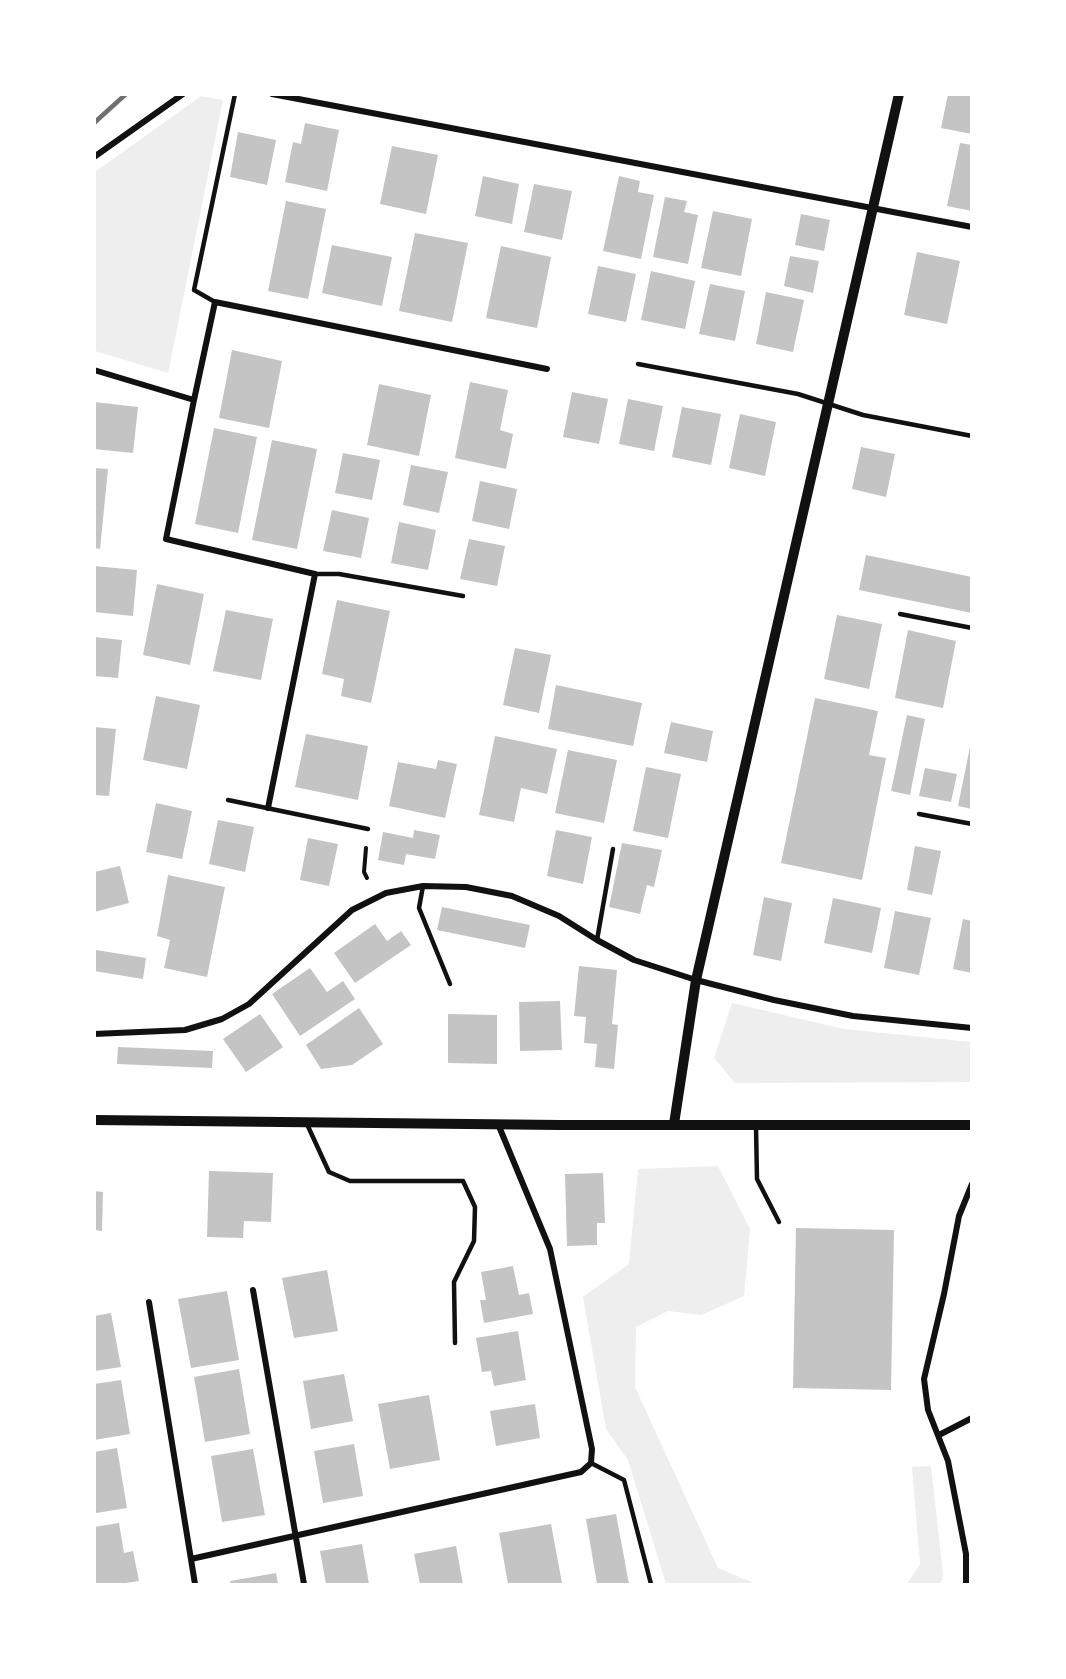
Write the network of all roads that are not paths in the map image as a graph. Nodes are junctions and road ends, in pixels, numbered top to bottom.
1 (183, 94) edge
2 (235, 94) edge
3 (272, 94) edge
4 (899, 94) edge
5 (94, 157) edge
6 (873, 208) junction
7 (972, 227) edge
8 (215, 302) junction
9 (638, 364) dead end
10 (547, 369) dead end
11 (94, 370) edge
12 (194, 400) junction
13 (828, 404) junction
14 (972, 436) edge
15 (315, 574) junction
16 (463, 596) dead end
17 (900, 614) dead end
18 (972, 628) edge
19 (228, 800) dead end
20 (268, 808) junction
21 (919, 814) dead end
22 (972, 824) edge
23 (368, 829) dead end
24 (613, 849) dead end
25 (423, 886) junction
26 (597, 939) junction
27 (696, 980) junction
28 (450, 984) dead end
29 (972, 1028) edge
30 (94, 1034) edge
31 (94, 1120) edge
32 (306, 1122) junction
33 (498, 1124) junction
34 (674, 1124) junction
35 (756, 1124) junction
36 (972, 1125) edge
37 (972, 1184) edge
38 (780, 1222) dead end
39 (252, 1290) dead end
40 (149, 1302) dead end
41 (455, 1342) dead end
42 (972, 1418) edge
43 (939, 1435) junction
44 (591, 1463) junction
45 (295, 1536) junction
46 (191, 1559) junction
47 (195, 1584) edge
48 (304, 1584) edge
49 (651, 1584) edge
50 (966, 1584) edge

1 - 5 street
2 - 8 lane
3 - 6 street
4 - 6 street
6 - 7 street
6 - 13 street
8 - 10 street
8 - 12 street
9 - 13 lane
11 - 12 street
12 - 15 street
13 - 14 lane
13 - 27 street
15 - 16 lane
15 - 20 street
17 - 18 lane
19 - 20 lane
20 - 23 lane
21 - 22 lane
24 - 26 lane
25 - 26 street
25 - 28 lane
25 - 30 street
26 - 27 street
27 - 29 street
27 - 34 street
31 - 32 street
32 - 33 street
32 - 41 lane
33 - 34 street
33 - 44 street
34 - 35 street
35 - 36 street
35 - 38 lane
37 - 43 street
39 - 45 street
40 - 46 street
42 - 43 street
43 - 50 street
44 - 45 street
44 - 49 lane
45 - 46 street
45 - 48 street
46 - 47 street

